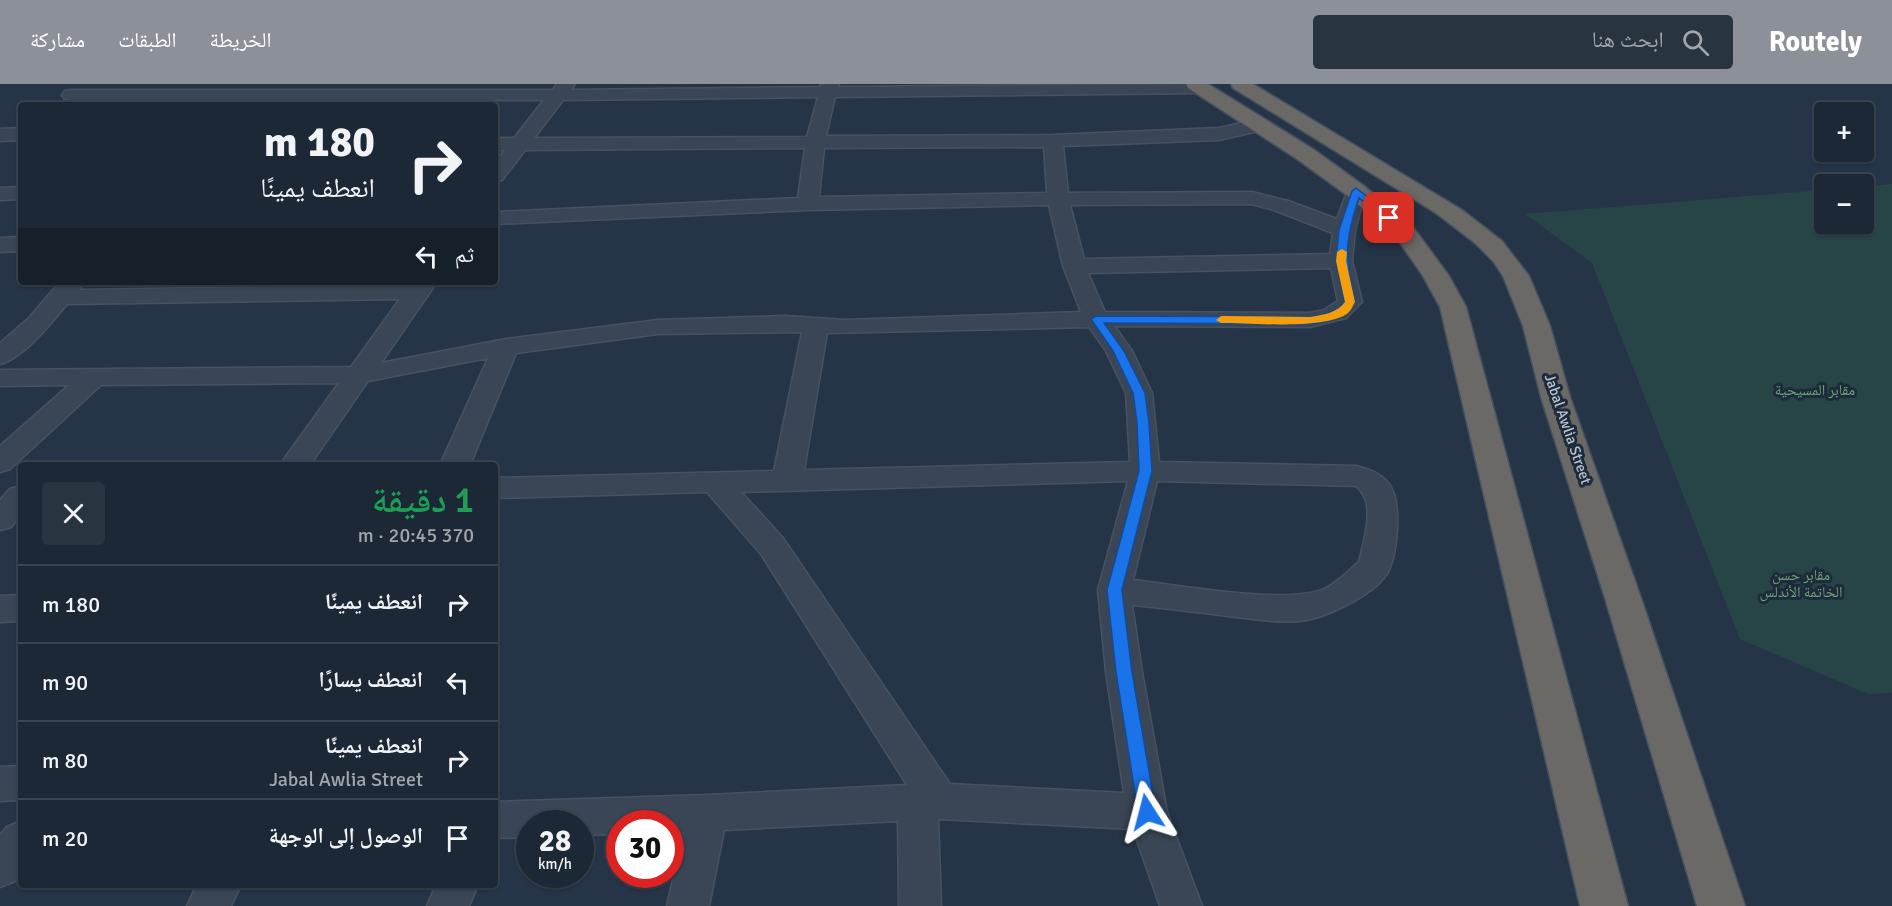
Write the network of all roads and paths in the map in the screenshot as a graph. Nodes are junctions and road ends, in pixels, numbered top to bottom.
1 (87, 84) edge
2 (1240, 84) edge
3 (1199, 86) edge
4 (830, 88) edge
5 (562, 89) edge
6 (272, 95) edge
7 (63, 100) edge
8 (1260, 125) junction
9 (1053, 141) junction
10 (522, 143) junction
11 (816, 143) junction
12 (498, 144) edge
13 (498, 172) edge
14 (1356, 191) junction
15 (18, 193) edge
16 (0, 194) edge
17 (1058, 199) junction
18 (808, 204) junction
19 (498, 218) edge
20 (1344, 230) junction
21 (18, 244) edge
22 (0, 245) edge
23 (1341, 261) junction
24 (1074, 266) junction
25 (422, 287) edge
26 (67, 290) edge
27 (1096, 319) junction
28 (0, 324) edge
29 (37, 324) junction
30 (816, 325) junction
31 (506, 347) junction
32 (0, 356) edge
33 (358, 375) junction
34 (0, 378) edge
35 (93, 378) junction
36 (0, 462) edge
37 (297, 462) edge
38 (456, 462) edge
39 (1145, 471) junction
40 (0, 481) edge
41 (18, 481) edge
42 (788, 481) junction
43 (715, 482) junction
44 (498, 488) edge
45 (18, 499) edge
46 (0, 519) edge
47 (1114, 590) junction
48 (18, 608) edge
49 (0, 609) edge
50 (18, 783) edge
51 (0, 784) edge
52 (928, 801) junction
53 (1147, 812) junction
54 (708, 813) junction
55 (498, 820) edge
56 (18, 844) edge
57 (0, 867) edge
58 (218, 888) edge
59 (456, 888) edge
60 (208, 906) edge
61 (448, 906) edge
62 (688, 906) edge
63 (920, 906) edge
64 (1181, 906) edge
65 (1604, 906) edge
66 (1721, 906) edge

1 - 7 street
2 - 66 highway, Jabal Awlia Street
3 - 4 street
3 - 8 highway
4 - 5 street
4 - 11 street
5 - 6 street
5 - 10 street
6 - 7 street
8 - 9 street
8 - 14 highway
9 - 11 street
9 - 17 street
10 - 11 street
10 - 12 street
10 - 13 street
11 - 18 street
14 - 20 street
14 - 65 highway
15 - 16 street
17 - 18 street
17 - 20 street
17 - 24 street
18 - 19 street
20 - 23 street
21 - 22 street
23 - 24 street
23 - 27 street
24 - 27 street
25 - 26 street
25 - 33 street
26 - 29 street
27 - 30 street
27 - 39 street
28 - 29 street
29 - 32 street
30 - 31 street
30 - 42 street
31 - 33 street
31 - 38 street
33 - 35 street
33 - 37 street
34 - 35 street
35 - 36 street
39 - 42 street
39 - 47 street
39 - 47 street
40 - 41 street
42 - 43 street
43 - 44 street
43 - 52 street
45 - 46 street
47 - 53 street
48 - 49 street
50 - 51 street
52 - 53 street
52 - 54 street
52 - 63 street
53 - 64 street
54 - 55 street
54 - 62 street
56 - 57 street
58 - 60 street
59 - 61 street

